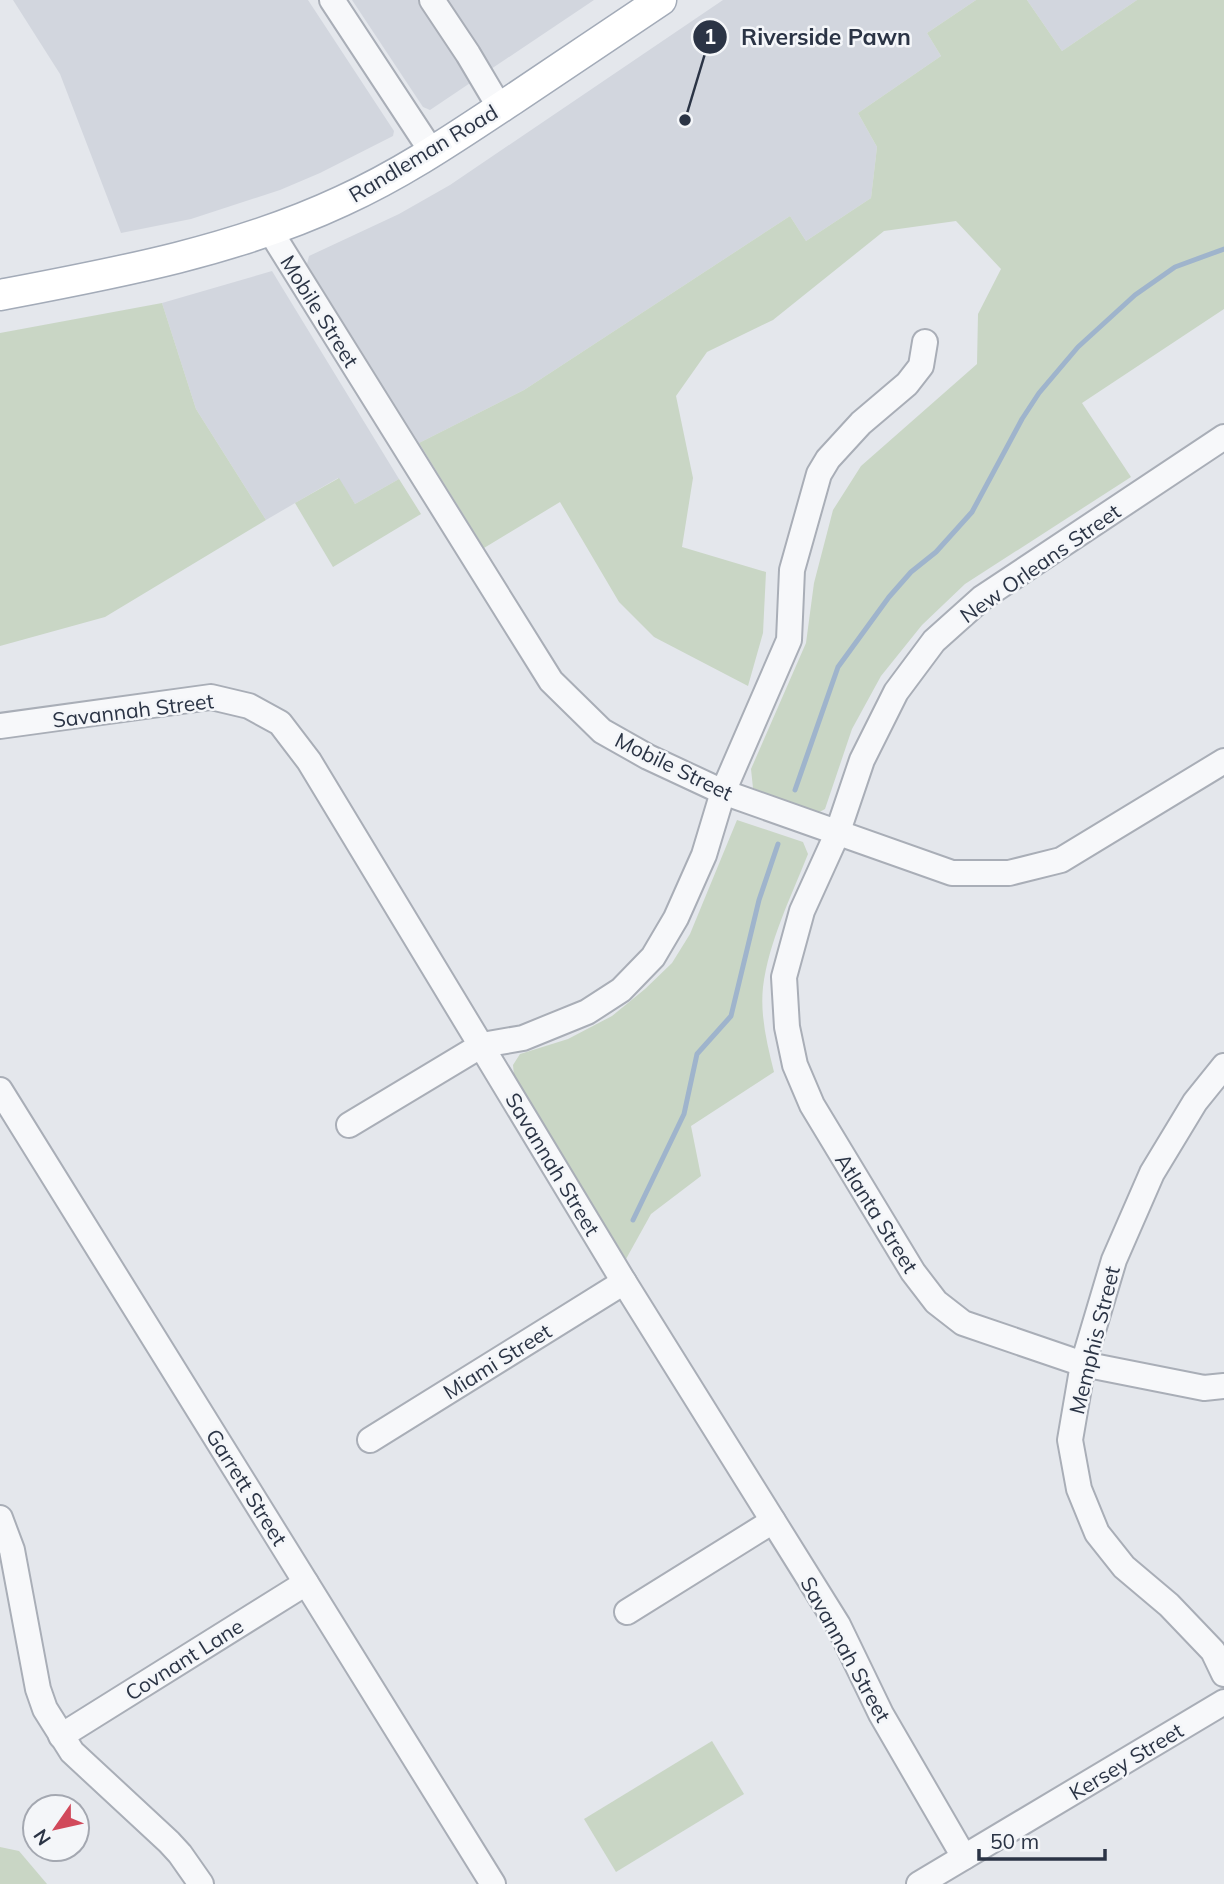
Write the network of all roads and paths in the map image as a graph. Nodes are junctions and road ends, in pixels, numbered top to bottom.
1 (332, 0) edge
2 (432, 0) edge
3 (661, 0) edge
4 (500, 108) junction
5 (432, 152) junction
6 (269, 229) junction
7 (3, 287) edge
8 (925, 342) dead end
9 (1224, 437) edge
10 (0, 726) edge
11 (1224, 761) edge
12 (723, 792) junction
13 (837, 834) junction
14 (482, 1045) junction
15 (1224, 1066) edge
16 (0, 1090) edge
17 (349, 1125) dead end
18 (624, 1282) junction
19 (1083, 1364) junction
20 (1224, 1386) edge
21 (370, 1440) dead end
22 (0, 1518) edge
23 (773, 1521) junction
24 (306, 1583) junction
25 (627, 1612) dead end
26 (1224, 1674) edge
27 (1224, 1702) edge
28 (61, 1736) junction
29 (964, 1857) junction
30 (201, 1884) edge
31 (493, 1884) edge
32 (919, 1884) edge

1 - 5 street
2 - 4 street
3 - 4 main road, Randleman Road
4 - 5 main road, Randleman Road
5 - 6 main road, Randleman Road
6 - 7 main road, Randleman Road
6 - 12 street, Mobile Street
8 - 12 street
9 - 13 street, New Orleans Street
10 - 14 street, Savannah Street
11 - 13 street, Mobile Street
12 - 13 street, Mobile Street
12 - 14 street
13 - 19 street, Atlanta Street
14 - 17 street
14 - 18 street, Savannah Street
15 - 19 street, Memphis Street
16 - 24 street, Garrett Street
18 - 21 street, Miami Street
18 - 23 street, Savannah Street
19 - 20 street, Atlanta Street
19 - 26 street, Memphis Street
22 - 28 street
23 - 25 street
23 - 29 street, Savannah Street
24 - 28 street, Covnant Lane
24 - 31 street, Garrett Street
27 - 29 street, Kersey Street
28 - 30 street
29 - 32 street, Kersey Street

